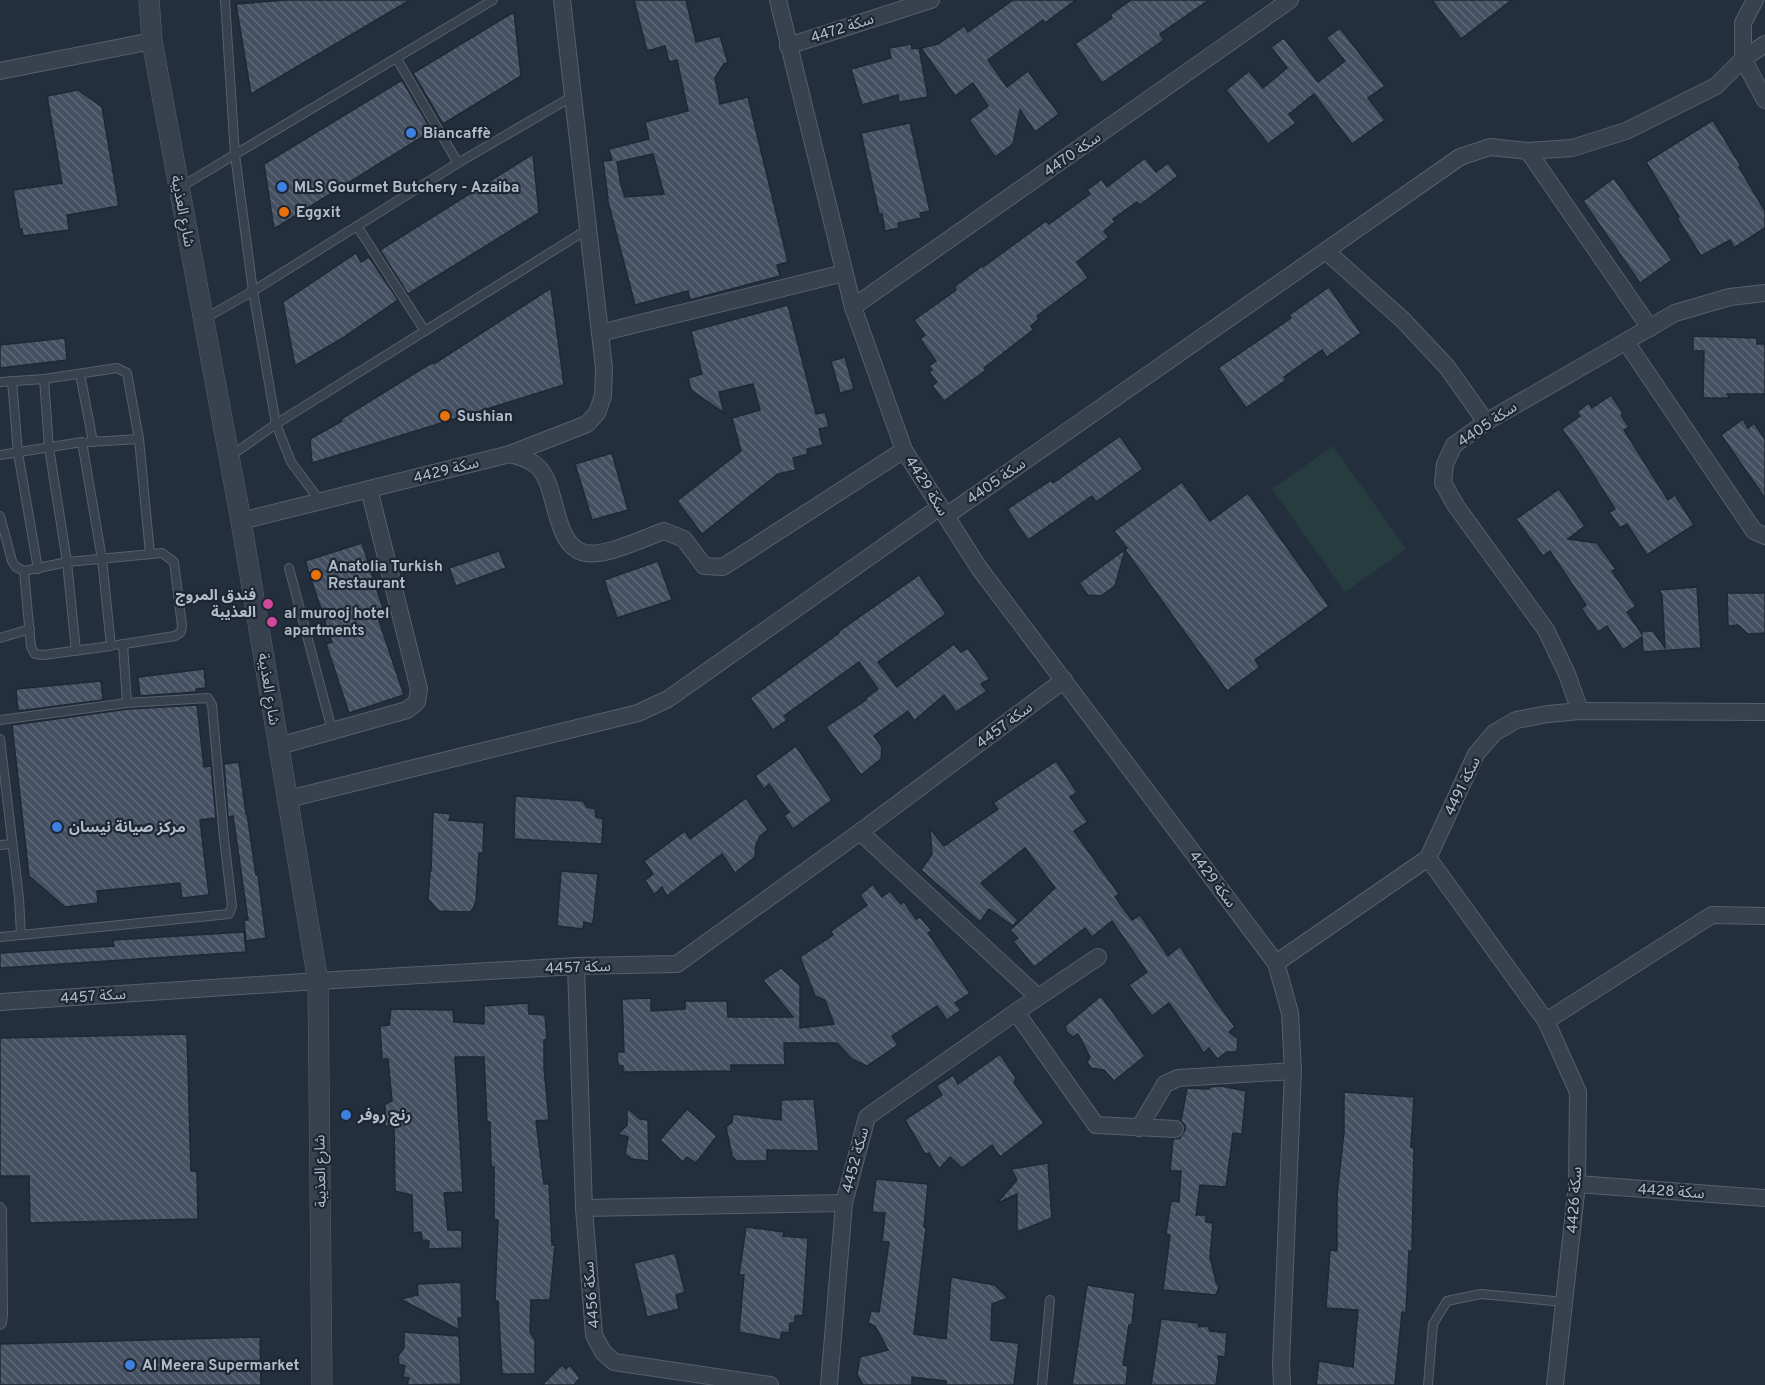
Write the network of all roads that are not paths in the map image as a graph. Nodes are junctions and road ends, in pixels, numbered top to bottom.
1 (149, 0) edge
2 (225, 0) edge
3 (493, 0) edge
4 (562, 0) edge
5 (778, 0) edge
6 (931, 0) edge
7 (1290, 0) edge
8 (1755, 0) edge
9 (152, 41) junction
10 (1765, 44) edge
11 (788, 46) junction
12 (397, 59) junction
13 (1743, 59) junction
14 (0, 71) edge
15 (573, 96) junction
16 (1765, 100) edge
17 (1528, 151) junction
18 (235, 155) junction
19 (458, 163) junction
20 (179, 188) junction
21 (357, 226) junction
22 (588, 228) junction
23 (1326, 250) junction
24 (844, 273) junction
25 (253, 291) junction
26 (1765, 293) edge
27 (853, 307) junction
28 (203, 319) junction
29 (1650, 328) junction
30 (425, 331) junction
31 (600, 333) junction
32 (1626, 342) junction
33 (80, 374) junction
34 (44, 379) junction
35 (12, 381) junction
36 (0, 382) edge
37 (1486, 422) junction
38 (276, 424) junction
39 (139, 439) junction
40 (82, 442) junction
41 (93, 442) junction
42 (49, 448) junction
43 (904, 450) junction
44 (18, 453) junction
45 (510, 454) junction
46 (0, 455) edge
47 (229, 457) junction
48 (369, 489) junction
49 (320, 501) junction
50 (943, 511) junction
51 (0, 516) edge
52 (241, 521) junction
53 (1765, 536) edge
54 (150, 554) junction
55 (102, 560) junction
56 (67, 562) junction
57 (289, 568) dead end
58 (38, 569) junction
59 (24, 571) junction
60 (30, 629) junction
61 (0, 638) edge
62 (123, 644) junction
63 (111, 646) junction
64 (76, 651) junction
65 (1064, 680) junction
66 (127, 704) junction
67 (1580, 711) junction
68 (1765, 712) edge
69 (0, 720) edge
70 (332, 730) junction
71 (0, 739) edge
72 (279, 746) junction
73 (288, 799) junction
74 (0, 832) edge
75 (11, 832) junction
76 (860, 832) junction
77 (12, 844) junction
78 (0, 845) edge
79 (1428, 858) junction
80 (1765, 916) edge
81 (21, 935) junction
82 (0, 937) edge
83 (1098, 957) dead end
84 (1276, 963) junction
85 (576, 966) junction
86 (318, 981) junction
87 (1038, 997) junction
88 (0, 1002) edge
89 (1016, 1012) junction
90 (1546, 1022) junction
91 (1293, 1071) junction
92 (1139, 1128) junction
93 (1175, 1129) dead end
94 (1577, 1184) junction
95 (1765, 1198) edge
96 (844, 1203) junction
97 (0, 1207) edge
98 (584, 1208) junction
99 (1050, 1300) dead end
100 (1564, 1302) junction
101 (0, 1325) edge
102 (322, 1385) edge
103 (770, 1385) edge
104 (829, 1385) edge
105 (1042, 1385) edge
106 (1282, 1385) edge
107 (1428, 1385) edge
108 (1555, 1385) edge

1 - 9 street, شارع العذيبة
2 - 18 lane
3 - 12 lane
4 - 15 street
5 - 11 street, سكة 4429
6 - 11 street, سكة 4472
7 - 27 street, سكة 4470
8 - 13 street
9 - 14 street
9 - 20 street, شارع العذيبة
10 - 13 street, سكة 4405
11 - 24 street, سكة 4429
12 - 18 lane
12 - 19 lane
13 - 16 street
13 - 17 street, سكة 4405
15 - 19 lane
15 - 22 street
17 - 23 street, سكة 4405
17 - 29 street
18 - 20 lane
18 - 25 lane
19 - 21 lane
20 - 28 street, شارع العذيبة
21 - 25 lane
21 - 30 lane
22 - 30 lane
22 - 31 street
23 - 37 street
23 - 50 street, سكة 4405
24 - 27 street, سكة 4429
24 - 31 street
25 - 28 lane
25 - 38 lane
26 - 29 street, سكة 4405
27 - 43 street, سكة 4429
28 - 47 street, شارع العذيبة
29 - 32 street, سكة 4405
30 - 38 lane
31 - 45 street
32 - 37 street, سكة 4405
32 - 53 street
33 - 34 lane
33 - 39 lane
33 - 41 lane
34 - 35 lane
34 - 42 lane
35 - 36 lane
35 - 44 lane
37 - 67 street, سكة 4405
38 - 47 lane
38 - 49 lane
39 - 41 lane
39 - 54 lane
40 - 41 lane
40 - 42 lane
40 - 55 lane
42 - 44 lane
42 - 56 lane
43 - 45 street, سكة 4429
43 - 50 street, سكة 4429
44 - 46 lane
44 - 58 lane
45 - 48 street, سكة 4429
47 - 52 street, شارع العذيبة
48 - 49 street, سكة 4429
48 - 70 street
49 - 52 street, سكة 4429
50 - 65 street, سكة 4429
50 - 73 street, سكة 4405
51 - 59 lane
52 - 72 street, شارع العذيبة
54 - 55 lane
54 - 62 lane
55 - 56 lane
55 - 63 lane
56 - 58 lane
56 - 64 lane
57 - 70 lane
58 - 59 lane
59 - 60 lane
60 - 61 lane
60 - 64 lane
62 - 63 lane
62 - 66 lane
63 - 64 lane
65 - 76 street, سكة 4457
65 - 84 street, سكة 4429
66 - 69 lane
66 - 81 lane
67 - 68 street, سكة 4491
67 - 79 street, سكة 4491
70 - 72 street
71 - 75 lane
72 - 73 street, شارع العذيبة
73 - 86 street, شارع العذيبة
74 - 75 lane
75 - 77 lane
76 - 85 street, سكة 4457
76 - 87 street
77 - 78 lane
77 - 81 lane
79 - 84 street
79 - 90 street, سكة 4426
80 - 90 street
81 - 82 lane
83 - 87 street, سكة 4452
84 - 91 street, سكة 4429
85 - 86 street, سكة 4457
85 - 98 street, سكة 4456
86 - 88 street, سكة 4457
86 - 102 street, شارع العذيبة
87 - 89 street, سكة 4452
89 - 92 street
89 - 96 street, سكة 4452
90 - 94 street, سكة 4426
91 - 92 street
91 - 106 street, سكة 4429
92 - 93 street
94 - 95 street, سكة 4428
94 - 100 street, سكة 4426
96 - 98 street
96 - 104 street, سكة 4452
97 - 101 lane
98 - 103 street, سكة 4456
99 - 105 lane
100 - 107 lane
100 - 108 street, سكة 4426

